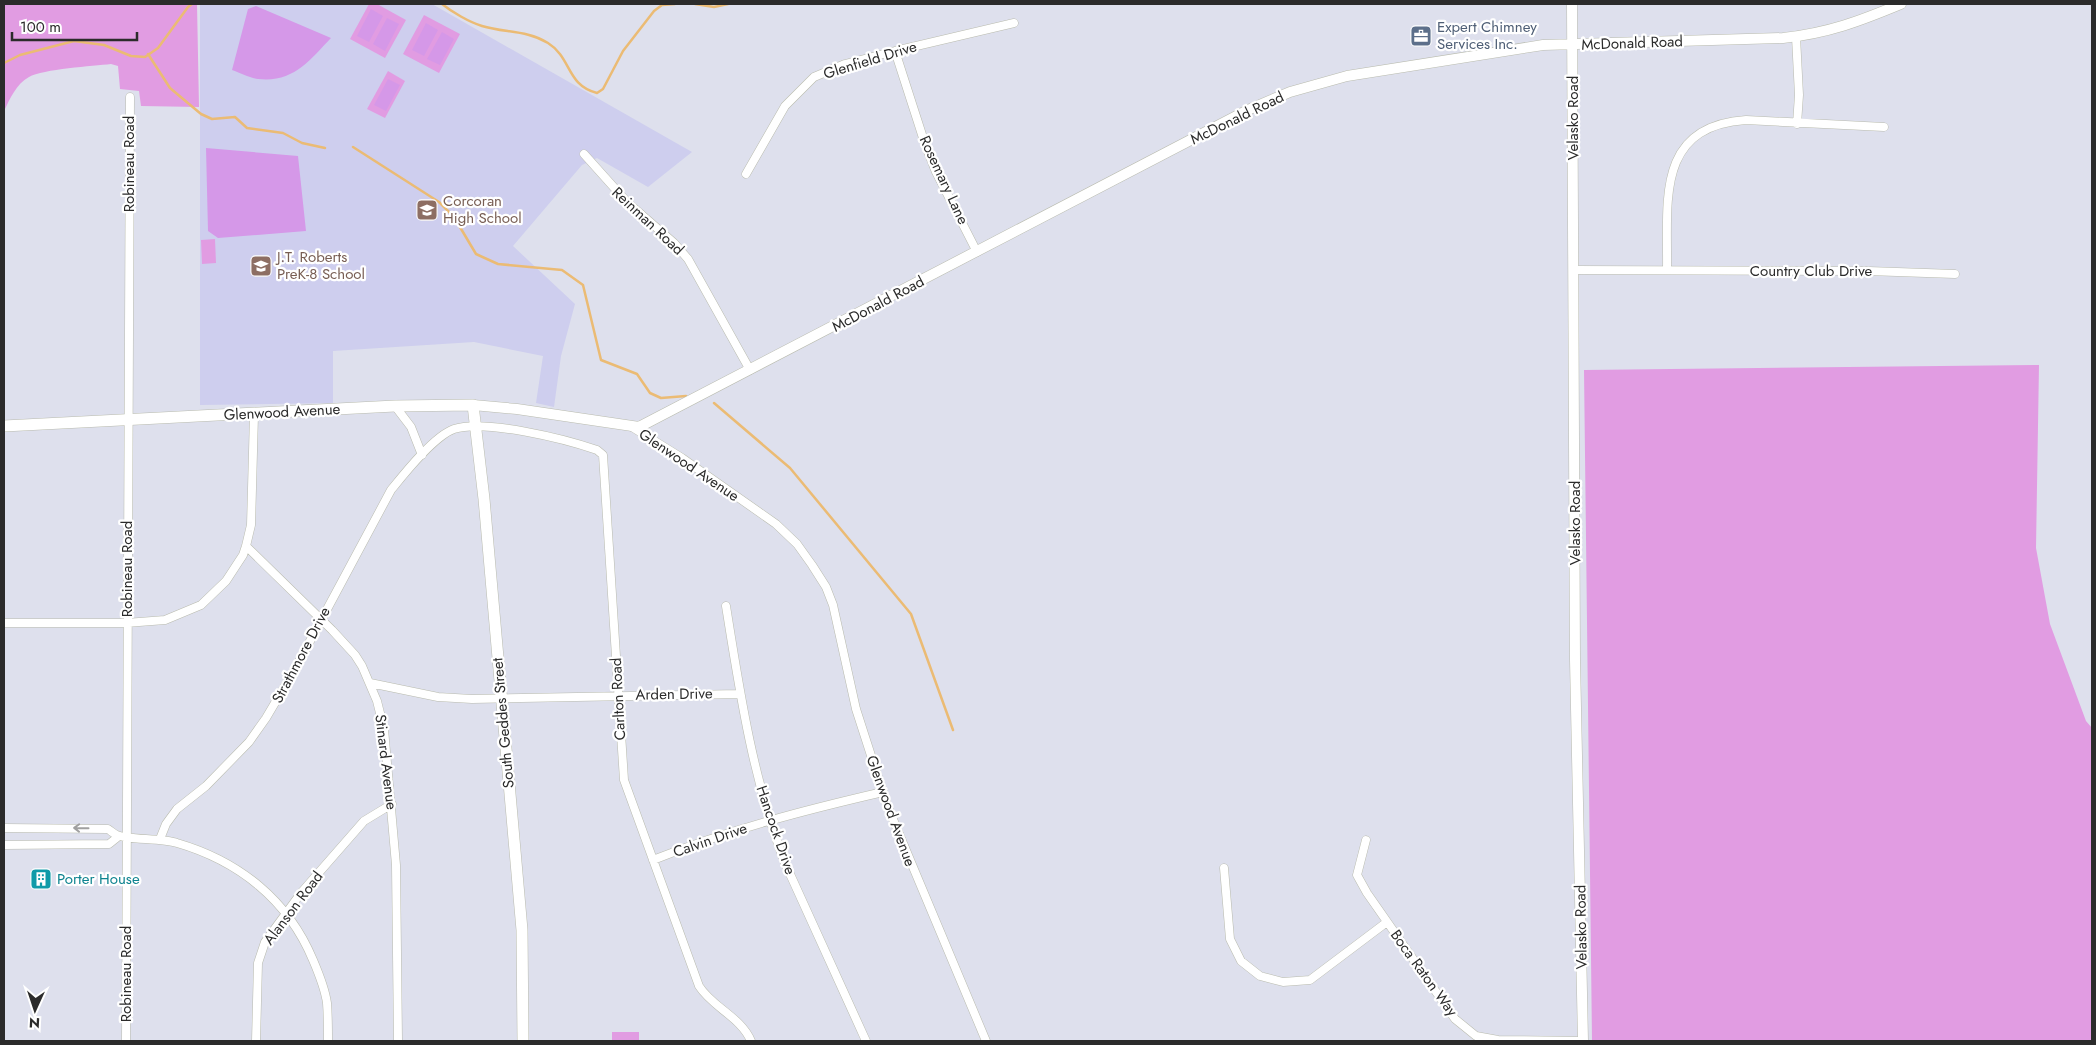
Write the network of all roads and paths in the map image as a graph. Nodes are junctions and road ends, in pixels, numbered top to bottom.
1 (1572, 4) edge
2 (1901, 4) edge
3 (1014, 23) dead end
4 (1796, 37) junction
5 (1572, 44) junction
6 (895, 51) junction
7 (130, 97) dead end
8 (1797, 124) junction
9 (1884, 127) dead end
10 (584, 154) dead end
11 (746, 174) dead end
12 (977, 252) junction
13 (1574, 270) junction
14 (1667, 270) junction
15 (1955, 274) dead end
16 (750, 370) junction
17 (473, 405) junction
18 (395, 406) junction
19 (254, 414) junction
20 (127, 419) junction
21 (4, 426) edge
22 (475, 426) junction
23 (632, 427) junction
24 (422, 455) junction
25 (246, 546) junction
26 (726, 606) dead end
27 (321, 619) junction
28 (4, 623) edge
29 (126, 623) junction
30 (370, 683) junction
31 (740, 694) junction
32 (617, 695) junction
33 (501, 698) junction
34 (883, 792) junction
35 (392, 804) junction
36 (770, 819) junction
37 (4, 828) edge
38 (123, 837) junction
39 (160, 839) junction
40 (1366, 840) dead end
41 (4, 845) edge
42 (653, 860) junction
43 (1224, 868) dead end
44 (287, 913) junction
45 (1387, 922) junction
46 (126, 1041) edge
47 (256, 1041) edge
48 (328, 1041) edge
49 (398, 1041) edge
50 (523, 1041) edge
51 (751, 1041) edge
52 (866, 1041) edge
53 (986, 1041) edge
54 (1579, 1041) edge
55 (1583, 1041) edge

1 - 5 street, Velasko Road
2 - 4 street, McDonald Road
3 - 6 street, Glenfield Drive
4 - 5 street, McDonald Road
4 - 8 street
5 - 12 street, McDonald Road
5 - 13 street, Velasko Road
6 - 11 street, Glenfield Drive
6 - 12 street, Rosemary Lane
7 - 20 street, Robineau Road
8 - 9 street
8 - 14 street
10 - 16 street, Reinman Road
12 - 16 street, McDonald Road
13 - 14 street, Country Club Drive
13 - 55 street, Velasko Road
14 - 15 street, Country Club Drive
16 - 23 street, McDonald Road
17 - 18 main road, Glenwood Avenue
17 - 22 main road, South Geddes Street
17 - 23 street, Glenwood Avenue
18 - 19 main road, Glenwood Avenue
18 - 24 street
19 - 20 main road, Glenwood Avenue
19 - 25 street
20 - 21 main road, Glenwood Avenue
20 - 29 street, Robineau Road
22 - 24 street, Strathmore Drive
22 - 32 street, Carlton Road
22 - 33 main road, South Geddes Street
23 - 34 street, Glenwood Avenue
24 - 27 street, Strathmore Drive
25 - 27 street, Stinard Avenue
25 - 29 street
26 - 31 street, Hancock Drive
27 - 30 street, Stinard Avenue
27 - 39 street, Strathmore Drive
28 - 29 street
29 - 38 street, Robineau Road
30 - 33 street, Arden Drive
30 - 35 street, Stinard Avenue
31 - 32 street, Arden Drive
31 - 36 street, Hancock Drive
32 - 33 street, Arden Drive
32 - 42 street, Carlton Road
33 - 50 main road, South Geddes Street
34 - 36 street, Calvin Drive
34 - 53 street, Glenwood Avenue
35 - 44 street, Alanson Road
35 - 49 street, Stinard Avenue
36 - 42 street, Calvin Drive
36 - 52 street, Hancock Drive
38 -> 37 street
38 - 39 street
38 - 41 street
38 - 46 street, Robineau Road
39 - 44 street
40 - 45 street, Boca Raton Way
42 - 51 street, Carlton Road
43 - 45 street
44 - 47 street, Alanson Road
44 - 48 street
45 - 54 street, Boca Raton Way

